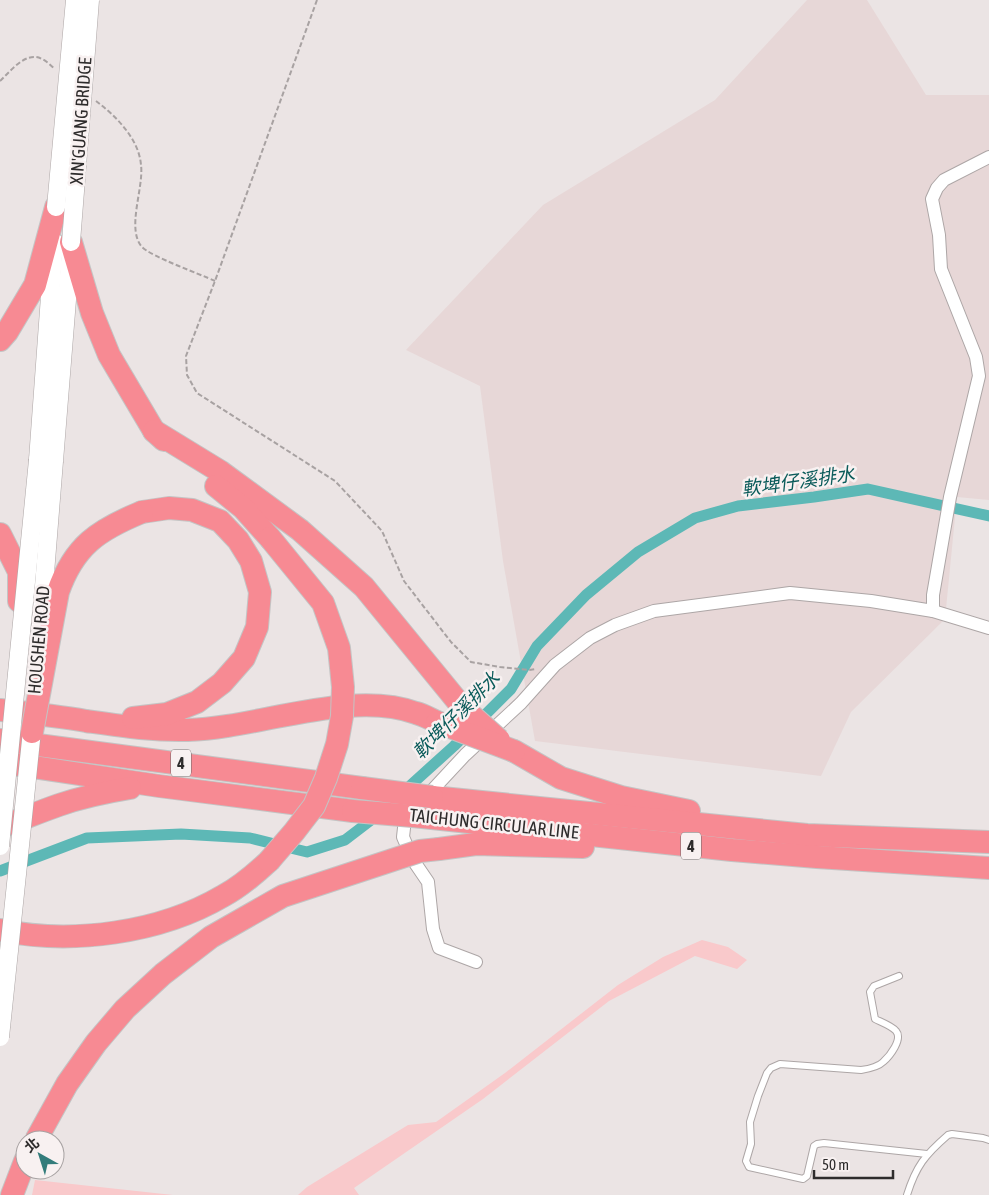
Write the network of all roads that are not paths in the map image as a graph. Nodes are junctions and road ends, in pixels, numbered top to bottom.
1 (75, 0) edge
2 (90, 0) edge
3 (989, 157) edge
4 (56, 207) junction
5 (71, 242) junction
6 (0, 340) edge
7 (154, 431) junction
8 (46, 461) junction
9 (0, 534) edge
10 (933, 611) junction
11 (989, 628) edge
12 (19, 652) junction
13 (0, 710) edge
14 (86, 721) junction
15 (32, 732) junction
16 (0, 740) edge
17 (514, 751) junction
18 (0, 762) edge
19 (159, 786) junction
20 (0, 827) edge
21 (893, 840) junction
22 (989, 842) edge
23 (0, 846) edge
24 (732, 850) junction
25 (989, 868) edge
26 (0, 930) edge
27 (476, 962) dead end
28 (898, 976) dead end
29 (0, 1037) edge
30 (42, 1130) edge
31 (989, 1140) edge
32 (926, 1154) junction
33 (18, 1180) edge
34 (12, 1195) edge
35 (907, 1195) edge

1 - 4 street, XIN'GUANG BRIDGE, bridge
2 - 5 street, XIN'GUANG BRIDGE, bridge
3 - 10 street
4 - 6 highway
4 - 8 street, HOUSHEN ROAD
5 - 7 highway
5 - 8 street, HOUSHEN ROAD
7 - 17 highway, bridge
7 - 26 highway, bridge
8 - 12 street, HOUSHEN ROAD, bridge
8 - 15 street, HOUSHEN ROAD, bridge
9 - 12 highway, bridge
10 - 11 street
10 - 27 street
12 - 23 street, HOUSHEN ROAD, bridge
13 - 14 highway
14 - 15 highway, bridge
14 - 17 highway, bridge
15 - 29 street, HOUSHEN ROAD, bridge
16 - 21 highway, TAICHUNG CIRCULAR LINE / 4, bridge
17 - 21 highway
18 - 19 highway, TAICHUNG CIRCULAR LINE / 4
19 - 20 highway
19 - 24 highway, TAICHUNG CIRCULAR LINE / 4, bridge
21 - 22 highway, TAICHUNG CIRCULAR LINE / 4
24 - 25 highway, TAICHUNG CIRCULAR LINE / 4
24 - 30 highway, bridge
28 - 32 lane
31 - 32 lane
32 - 35 lane
33 - 34 highway

